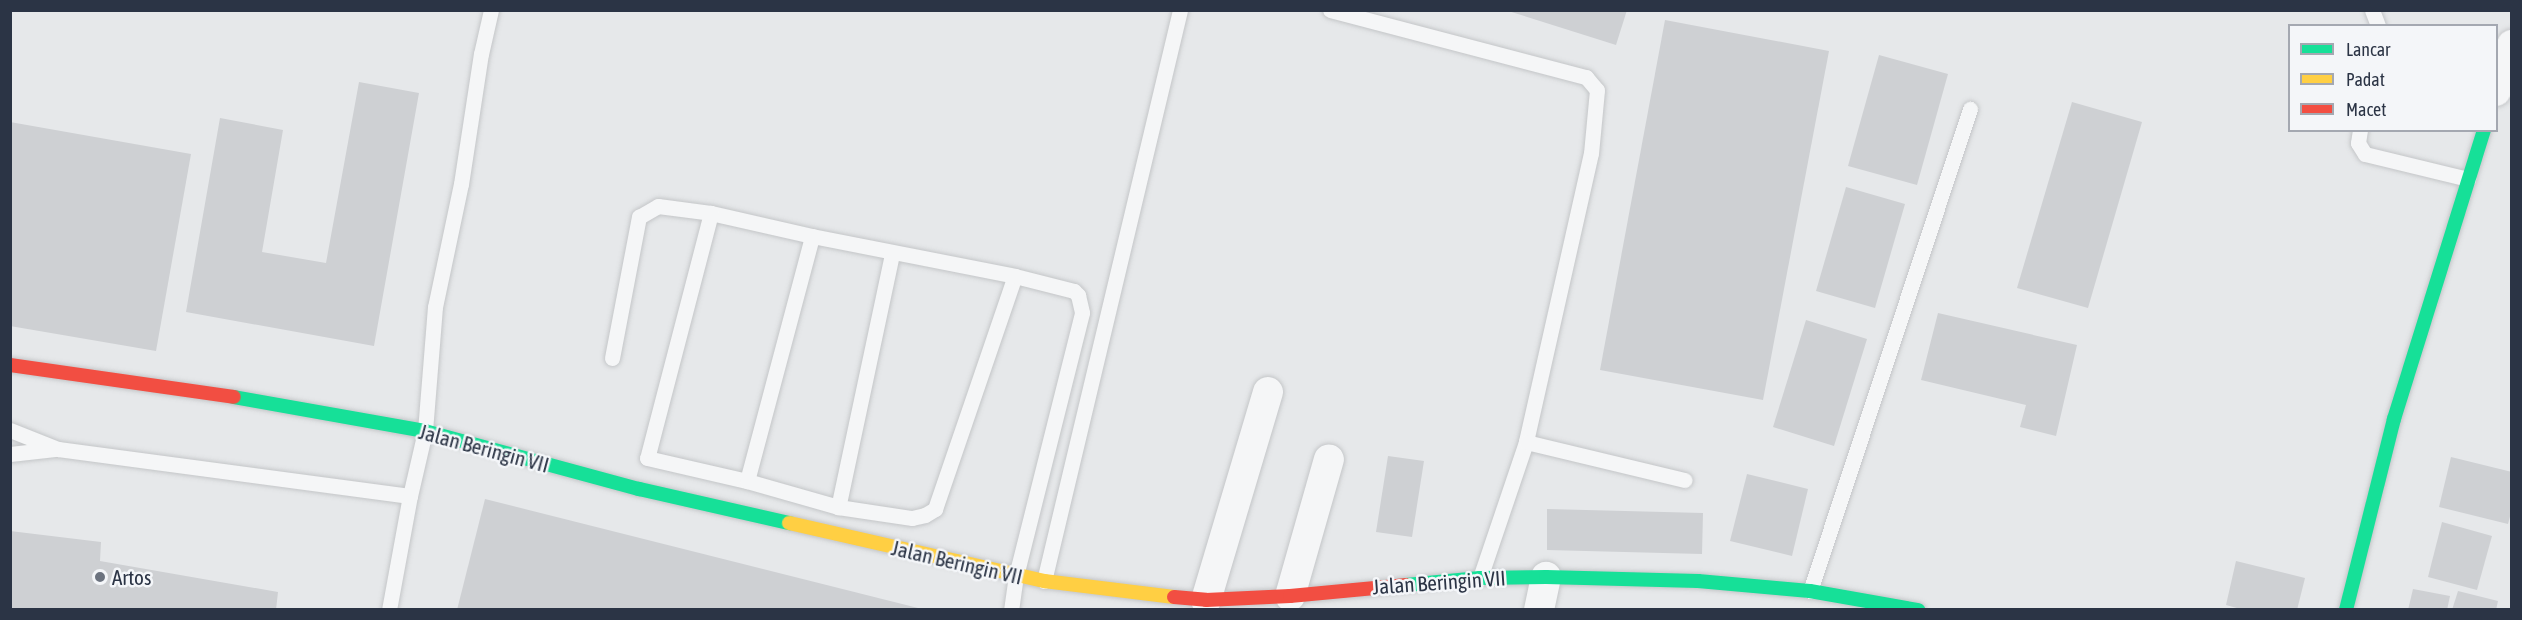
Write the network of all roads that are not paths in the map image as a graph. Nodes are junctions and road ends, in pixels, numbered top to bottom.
1 (491, 10) edge
2 (1180, 10) edge
3 (1330, 10) edge
4 (2511, 45) edge
5 (2498, 85) edge
6 (1970, 109) dead end
7 (2360, 132) edge
8 (2483, 132) edge
9 (2468, 179) junction
10 (711, 213) junction
11 (812, 236) junction
12 (892, 254) junction
13 (1015, 276) junction
14 (612, 358) dead end
15 (10, 365) edge
16 (1268, 392) dead end
17 (10, 430) edge
18 (425, 431) junction
19 (1526, 442) junction
20 (58, 449) junction
21 (10, 454) edge
22 (1329, 459) dead end
23 (643, 473) junction
24 (1684, 480) dead end
25 (747, 481) junction
26 (410, 496) junction
27 (838, 507) junction
28 (1016, 575) junction
29 (1546, 577) junction
30 (1480, 578) junction
31 (1044, 581) junction
32 (1810, 591) junction
33 (1290, 596) junction
34 (1206, 600) junction
35 (389, 609) edge
36 (1011, 609) edge
37 (1539, 609) edge
38 (1918, 609) edge
39 (2346, 609) edge

1 - 18 lane
2 - 31 lane
3 - 19 lane
4 - 5 street
6 - 32 lane
7 - 9 lane
8 - 9 street
9 - 39 street
10 - 11 lane
10 - 14 lane
10 - 23 lane
11 - 12 lane
11 - 25 lane
12 - 13 lane
12 - 27 lane
13 - 27 lane
13 - 28 lane
15 - 18 street, Jalan Beringin VII
16 - 34 street
17 - 20 lane
18 - 23 street, Jalan Beringin VII
18 - 26 lane
19 - 24 lane
19 - 30 lane
20 - 21 lane
20 - 26 lane
22 - 33 street
23 - 25 lane
23 - 28 street, Jalan Beringin VII
25 - 27 lane
26 - 35 lane
28 - 31 street, Jalan Beringin VII
28 - 36 lane
29 - 30 street, Jalan Beringin VII
29 - 32 street, Jalan Beringin VII
29 - 37 street
30 - 33 street, Jalan Beringin VII
31 - 34 street, Jalan Beringin VII
32 - 38 street, Jalan Beringin VII
33 - 34 street, Jalan Beringin VII

